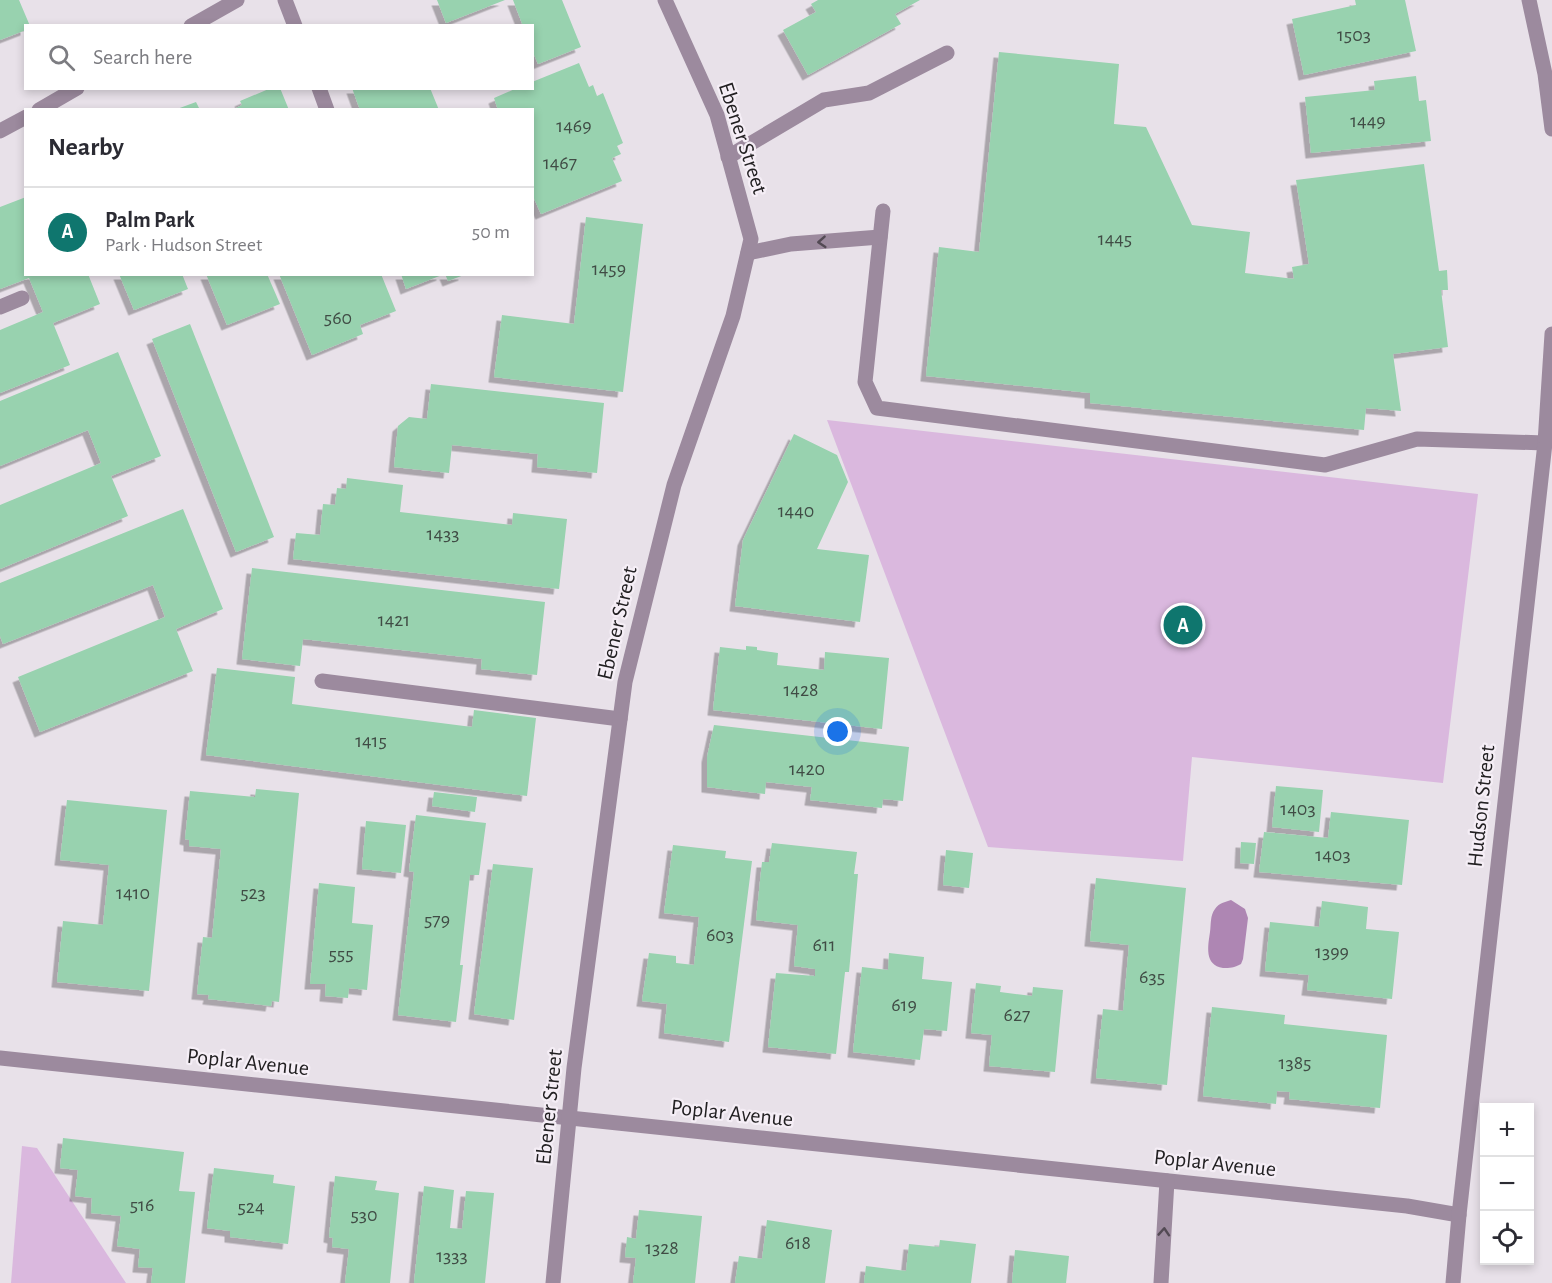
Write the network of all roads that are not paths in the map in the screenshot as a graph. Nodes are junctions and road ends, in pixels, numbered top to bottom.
1 (237, 0) edge
2 (285, 0) edge
3 (665, 0) edge
4 (1529, 0) edge
5 (195, 24) edge
6 (294, 24) edge
7 (947, 52) dead end
8 (1549, 73) edge
9 (74, 90) edge
10 (320, 90) edge
11 (42, 108) edge
12 (326, 108) edge
13 (24, 118) edge
14 (1552, 129) edge
15 (0, 131) edge
16 (728, 157) junction
17 (883, 211) dead end
18 (880, 237) junction
19 (748, 253) junction
20 (22, 298) dead end
21 (0, 307) edge
22 (1552, 334) edge
23 (1545, 443) junction
24 (322, 681) dead end
25 (620, 718) junction
26 (0, 1058) edge
27 (569, 1119) junction
28 (1167, 1181) junction
29 (1458, 1215) junction
30 (553, 1283) edge
31 (1161, 1283) edge
32 (1453, 1283) edge

1 - 5 street
2 - 6 street
3 - 16 street, Ebener Street
4 - 8 street
7 - 16 street
8 - 14 street
9 - 11 street
10 - 12 street
13 - 15 street
16 - 19 street, Ebener Street
17 - 18 street
18 -> 19 street
18 - 23 street
19 - 25 street, Ebener Street
20 - 21 street
22 - 23 street, Hudson Street
23 - 29 street, Hudson Street
24 - 25 street
25 - 27 street, Ebener Street
26 - 27 street, Poplar Avenue
27 - 28 street, Poplar Avenue
27 - 30 street, Ebener Street
28 - 29 street, Poplar Avenue
31 -> 28 street
29 - 32 street, Hudson Street

